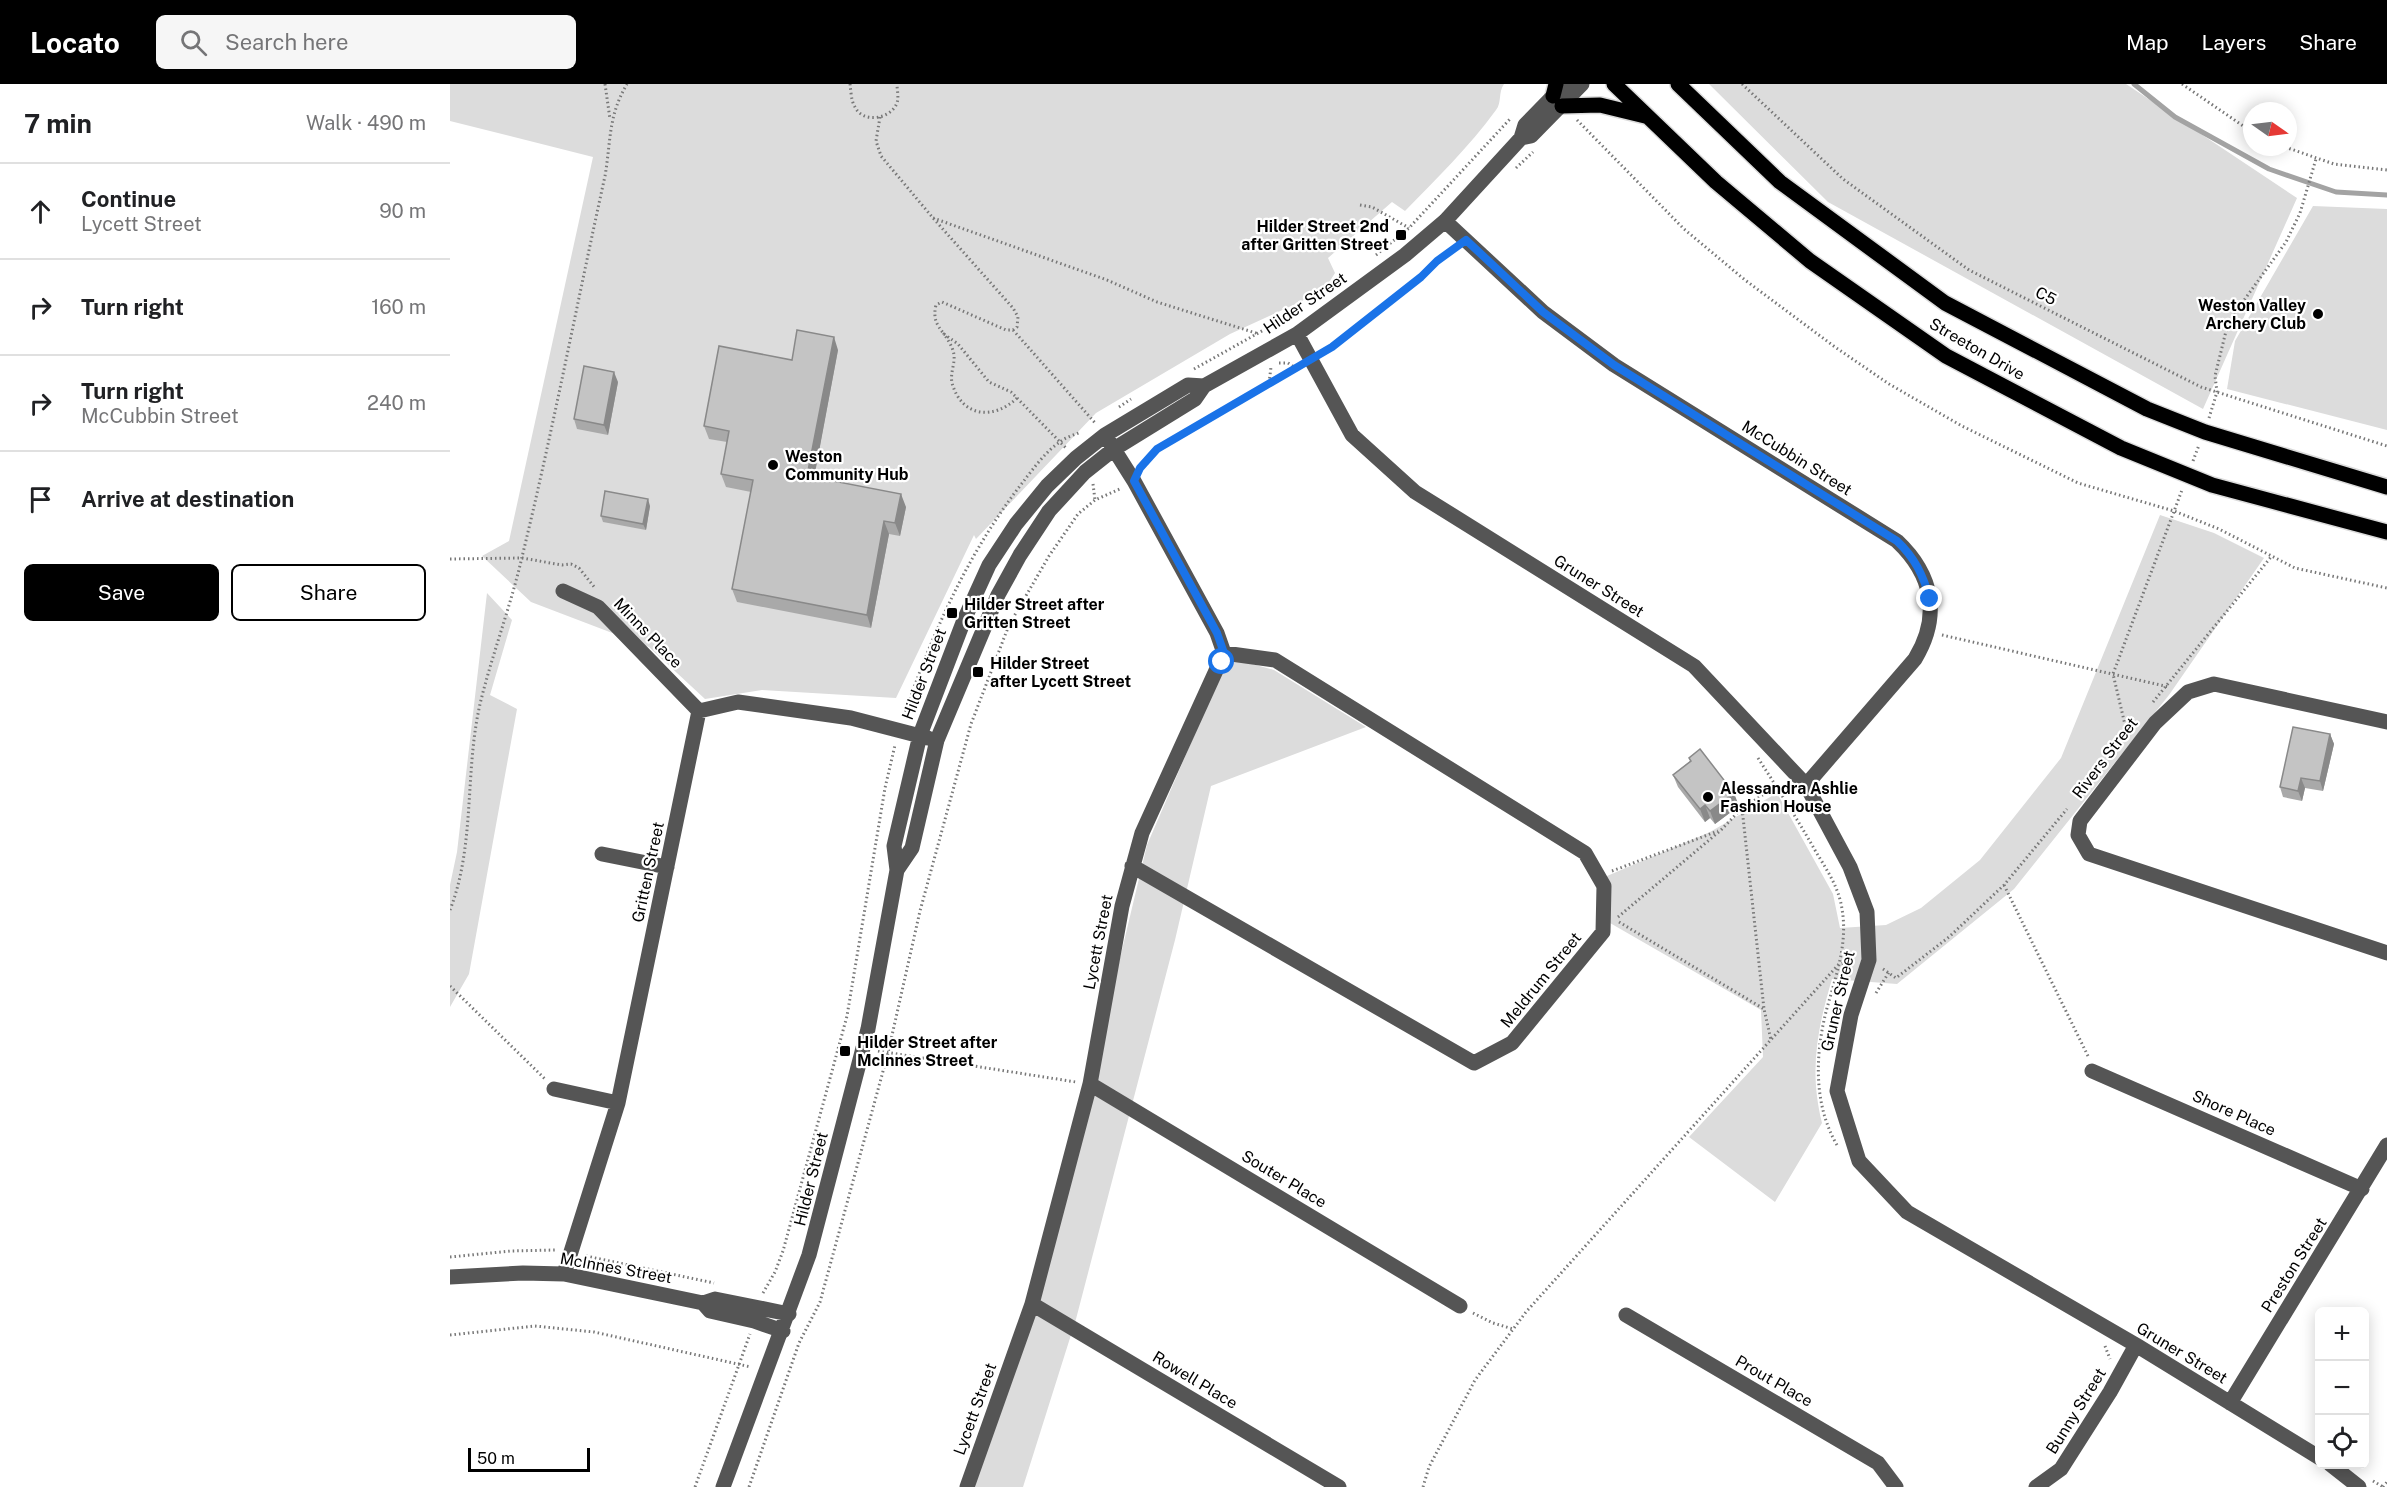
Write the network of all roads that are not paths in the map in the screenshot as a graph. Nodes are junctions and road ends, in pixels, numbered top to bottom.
1 (1565, 84) edge
2 (1582, 84) edge
3 (1614, 84) edge
4 (1678, 84) edge
5 (1557, 95) edge
6 (1648, 117) junction
7 (1445, 221) junction
8 (1297, 334) junction
9 (1204, 386) junction
10 (1100, 429) junction
11 (1114, 449) junction
12 (2387, 487) edge
13 (2387, 532) edge
14 (563, 591) dead end
15 (1224, 653) junction
16 (699, 711) junction
17 (2387, 722) edge
18 (920, 735) junction
19 (937, 740) junction
20 (1806, 785) junction
21 (602, 854) dead end
22 (1132, 866) junction
23 (667, 867) junction
24 (897, 870) junction
25 (2387, 953) edge
26 (2092, 1071) road end
27 (1090, 1084) junction
28 (554, 1089) road end
29 (618, 1103) junction
30 (2387, 1144) edge
31 (2362, 1189) junction
32 (564, 1274) junction
33 (450, 1277) edge
34 (703, 1303) junction
35 (1032, 1304) junction
36 (1460, 1306) road end
37 (789, 1314) junction
38 (1626, 1315) dead end
39 (783, 1331) junction
40 (2136, 1345) junction
41 (2230, 1403) junction
42 (2315, 1456) edge
43 (2336, 1469) edge
44 (723, 1487) edge
45 (967, 1487) edge
46 (1339, 1487) edge
47 (1896, 1487) edge
48 (2036, 1487) edge
49 (2359, 1487) edge

1 - 5 street, Hilder Street
2 - 5 street, Hilder Street
3 - 6 main road, Streeton Drive
4 - 12 main road, Streeton Drive
5 - 6 main road
5 - 7 street, Hilder Street
6 - 13 main road, Streeton Drive
7 - 8 street, Hilder Street
7 - 20 street, McCubbin Street
8 - 9 street, Hilder Street
8 - 20 street, Gruner Street
9 - 10 street, Hilder Street
9 - 11 street, Hilder Street
10 - 11 street
10 - 18 street, Hilder Street
11 - 15 street
11 - 19 street, Hilder Street
14 - 16 street, Minns Place
15 - 22 street, Lycett Street
15 - 22 street, Meldrum Street
16 - 18 street
16 - 23 street, Gritten Street
17 - 25 street, Rivers Street
18 - 19 street
18 - 24 street, Hilder Street
19 - 24 street, Hilder Street
20 - 40 street, Gruner Street
21 - 23 street
22 - 27 street, Lycett Street
23 - 29 street, Gritten Street
24 - 37 street, Hilder Street
26 - 31 street, Shore Place
27 - 35 street, Lycett Street
27 - 36 street, Souter Place
28 - 29 street
29 - 32 street, Gritten Street
30 - 31 street, Preston Street
31 - 41 street, Preston Street
32 - 33 street, McInnes Street
32 - 34 street, McInnes Street
34 - 37 street, McInnes Street
34 - 39 street, McInnes Street
35 - 45 street, Lycett Street
35 - 46 street, Rowell Place
37 - 39 street, Hilder Street
38 - 47 street, Prout Place
39 - 44 street, Hilder Street
40 - 41 street, Gruner Street
40 - 48 street, Bunny Street
41 - 42 street, Gruner Street
43 - 49 street

